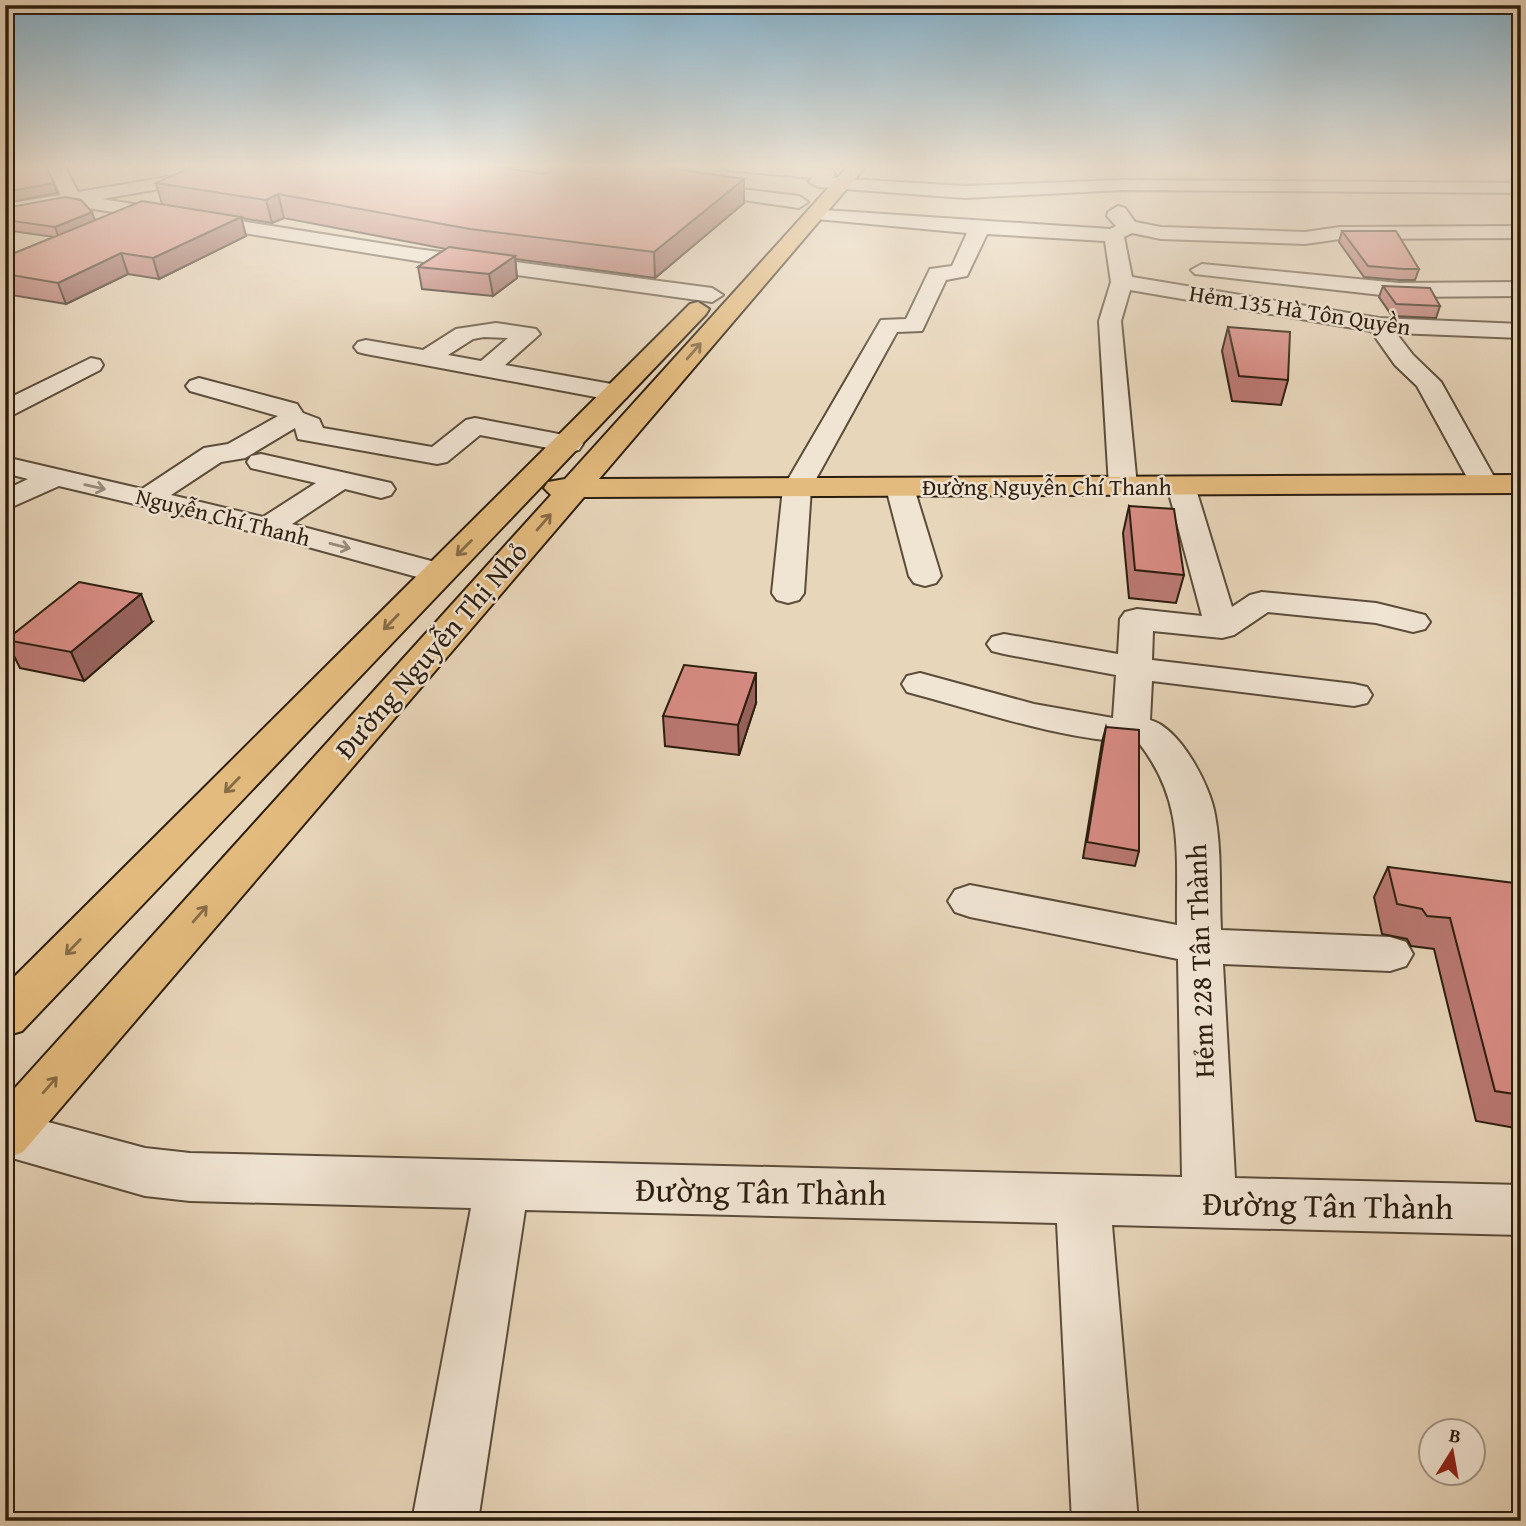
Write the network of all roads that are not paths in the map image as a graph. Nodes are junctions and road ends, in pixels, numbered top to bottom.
1 (303, 236) edge
2 (776, 236) edge
3 (789, 236) edge
4 (976, 236) edge
5 (1122, 236) edge
6 (1254, 236) edge
7 (1318, 236) edge
8 (1122, 282) junction
9 (1318, 283) junction
10 (1521, 289) edge
11 (1186, 293) junction
12 (712, 295) junction
13 (1328, 316) junction
14 (1379, 325) junction
15 (1521, 331) edge
16 (366, 347) dead end
17 (428, 358) junction
18 (91, 365) dead end
19 (487, 368) junction
20 (199, 386) dead end
21 (617, 393) junction
22 (5, 411) edge
23 (293, 418) junction
24 (569, 444) junction
25 (261, 461) dead end
26 (5, 465) edge
27 (55, 477) junction
28 (341, 480) junction
29 (1484, 484) junction
30 (1521, 484) edge
31 (1122, 486) junction
32 (1181, 486) junction
33 (525, 487) junction
34 (797, 488) junction
35 (900, 488) junction
36 (381, 489) dead end
37 (574, 489) junction
38 (146, 499) junction
39 (5, 501) edge
40 (268, 527) junction
41 (439, 573) junction
42 (925, 576) dead end
43 (488, 586) junction
44 (788, 593) dead end
45 (1413, 622) dead end
46 (1222, 628) junction
47 (1004, 644) dead end
48 (1135, 668) junction
49 (920, 684) dead end
50 (1354, 695) dead end
51 (1140, 732) junction
52 (970, 901) dead end
53 (1198, 946) junction
54 (1390, 954) dead end
55 (5, 1017) edge
56 (6, 1134) edge
57 (502, 1185) junction
58 (1083, 1199) junction
59 (1209, 1202) junction
60 (1521, 1210) edge
61 (445, 1521) edge
62 (1105, 1521) edge

1 - 12 street
2 - 12 main road
37 -> 3 main road, Đường Nguyễn Thị Nhỏ
4 - 34 street
5 - 8 street
6 - 7 street
8 - 11 street, Hẻm 135 Hà Tôn Quyền
8 - 31 street
9 - 10 street
9 - 11 street
9 - 13 street
11 - 13 street, Hẻm 135 Hà Tôn Quyền
12 - 21 main road
13 - 14 street, Hẻm 135 Hà Tôn Quyền
14 - 15 street, Hẻm 135 Hà Tôn Quyền
14 - 29 street
16 - 17 street
17 - 19 street
17 - 19 street
18 - 22 street
19 - 21 street
20 - 23 street
21 - 24 main road
23 - 24 street
23 - 38 street
24 - 33 main road
25 - 28 street
26 - 27 street, Nguyễn Chí Thanh
27 -> 38 street, Nguyễn Chí Thanh
27 - 39 street
28 - 36 street
28 - 40 street
29 - 30 main road, Đường Nguyễn Chí Thanh
29 - 32 main road, Đường Nguyễn Chí Thanh
31 - 32 main road, Đường Nguyễn Chí Thanh
31 - 35 main road, Đường Nguyễn Chí Thanh
32 - 46 street
33 - 37 main road, Đường Nguyễn Chí Thanh
33 -> 41 main road, Đường Nguyễn Thị Nhỏ
34 - 35 main road, Đường Nguyễn Chí Thanh
34 - 37 main road, Đường Nguyễn Chí Thanh
34 - 44 street
35 - 42 street
43 -> 37 main road, Đường Nguyễn Thị Nhỏ
38 - 40 street, Nguyễn Chí Thanh
40 -> 41 street, Nguyễn Chí Thanh
41 - 43 main road
41 -> 55 main road, Đường Nguyễn Thị Nhỏ
56 -> 43 main road, Đường Nguyễn Thị Nhỏ
45 - 46 street
46 - 48 street
47 - 48 street
48 - 50 street
48 - 51 street
49 - 51 street
51 - 53 street, Hẻm 228 Tân Thành
52 - 53 street
53 - 54 street
53 - 59 street, Hẻm 228 Tân Thành
56 - 57 street, Đường Tân Thành
57 - 58 street, Đường Tân Thành
57 - 61 street
58 - 59 street, Đường Tân Thành
58 - 62 street
59 - 60 street, Đường Tân Thành

